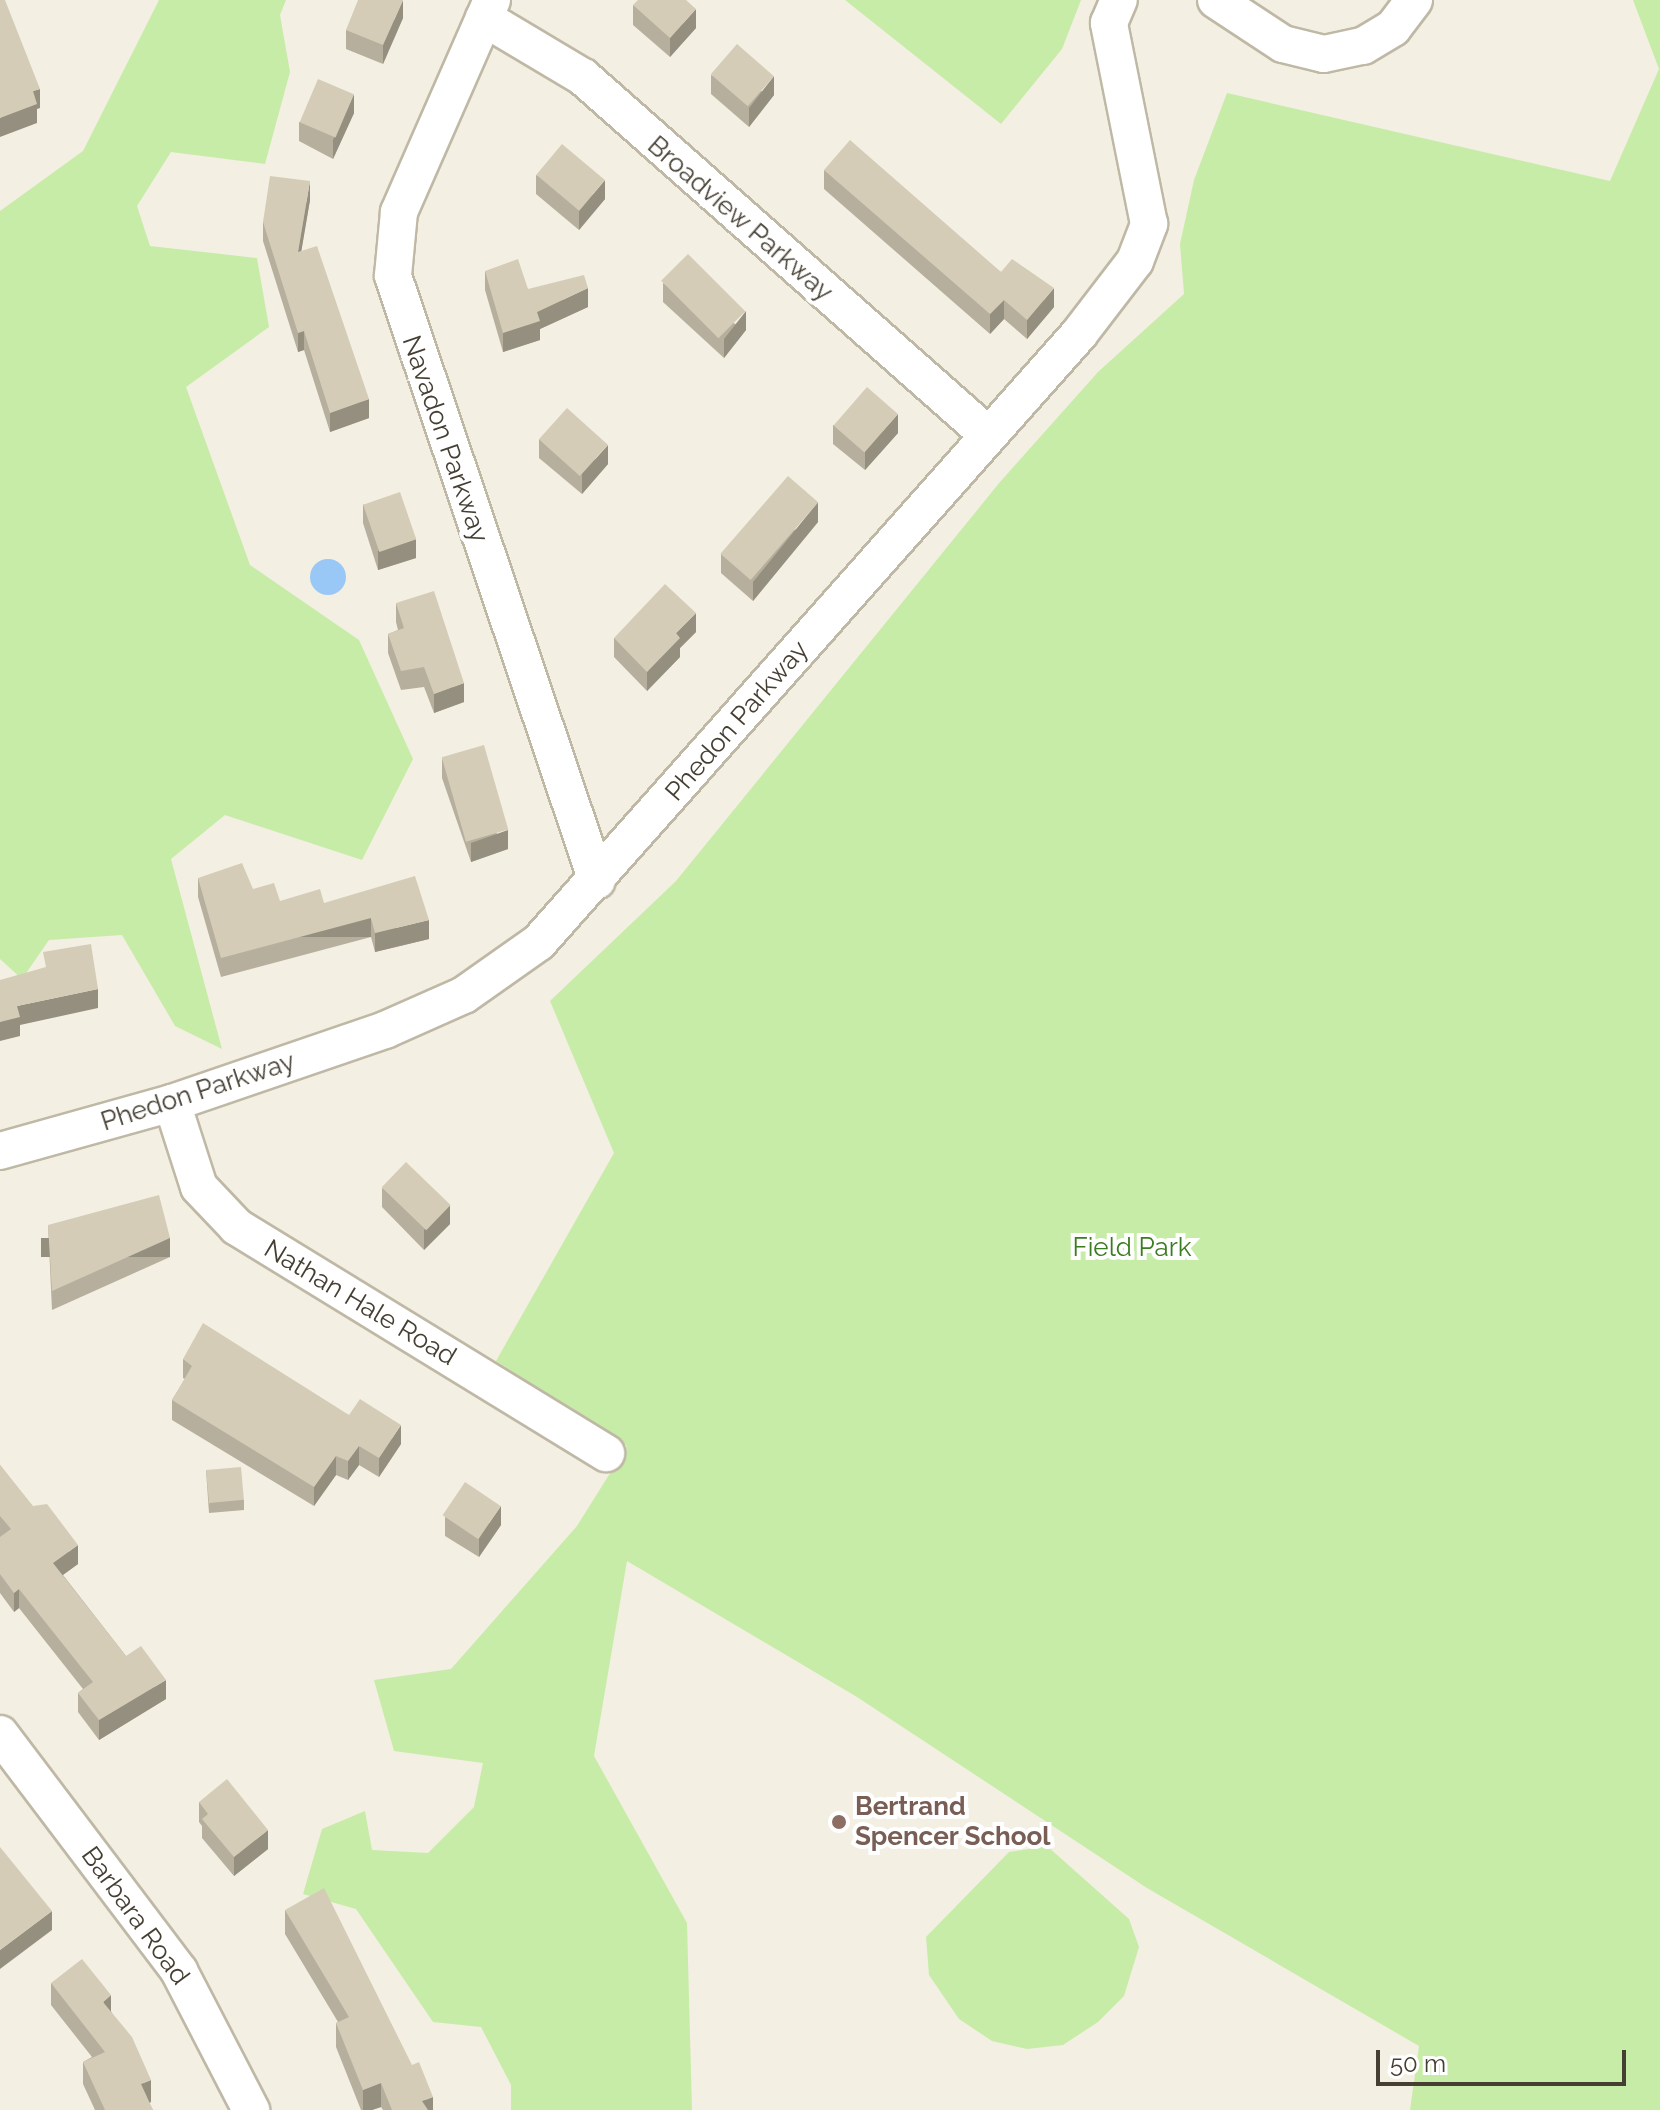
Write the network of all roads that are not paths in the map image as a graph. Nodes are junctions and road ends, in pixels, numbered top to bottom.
1 (1119, 0) edge
2 (1216, 0) edge
3 (1414, 0) edge
4 (488, 9) edge
5 (987, 434) junction
6 (597, 881) junction
7 (172, 1103) junction
8 (0, 1151) edge
9 (606, 1453) dead end
10 (0, 1734) edge
11 (251, 2110) edge

1 - 5 street, Phedon Parkway
2 - 3 street
4 - 5 street, Broadview Parkway
4 - 6 street, Navadon Parkway
5 - 6 street, Phedon Parkway
6 - 7 street, Phedon Parkway
7 - 8 street, Phedon Parkway
7 - 9 street, Nathan Hale Road
10 - 11 street, Barbara Road

